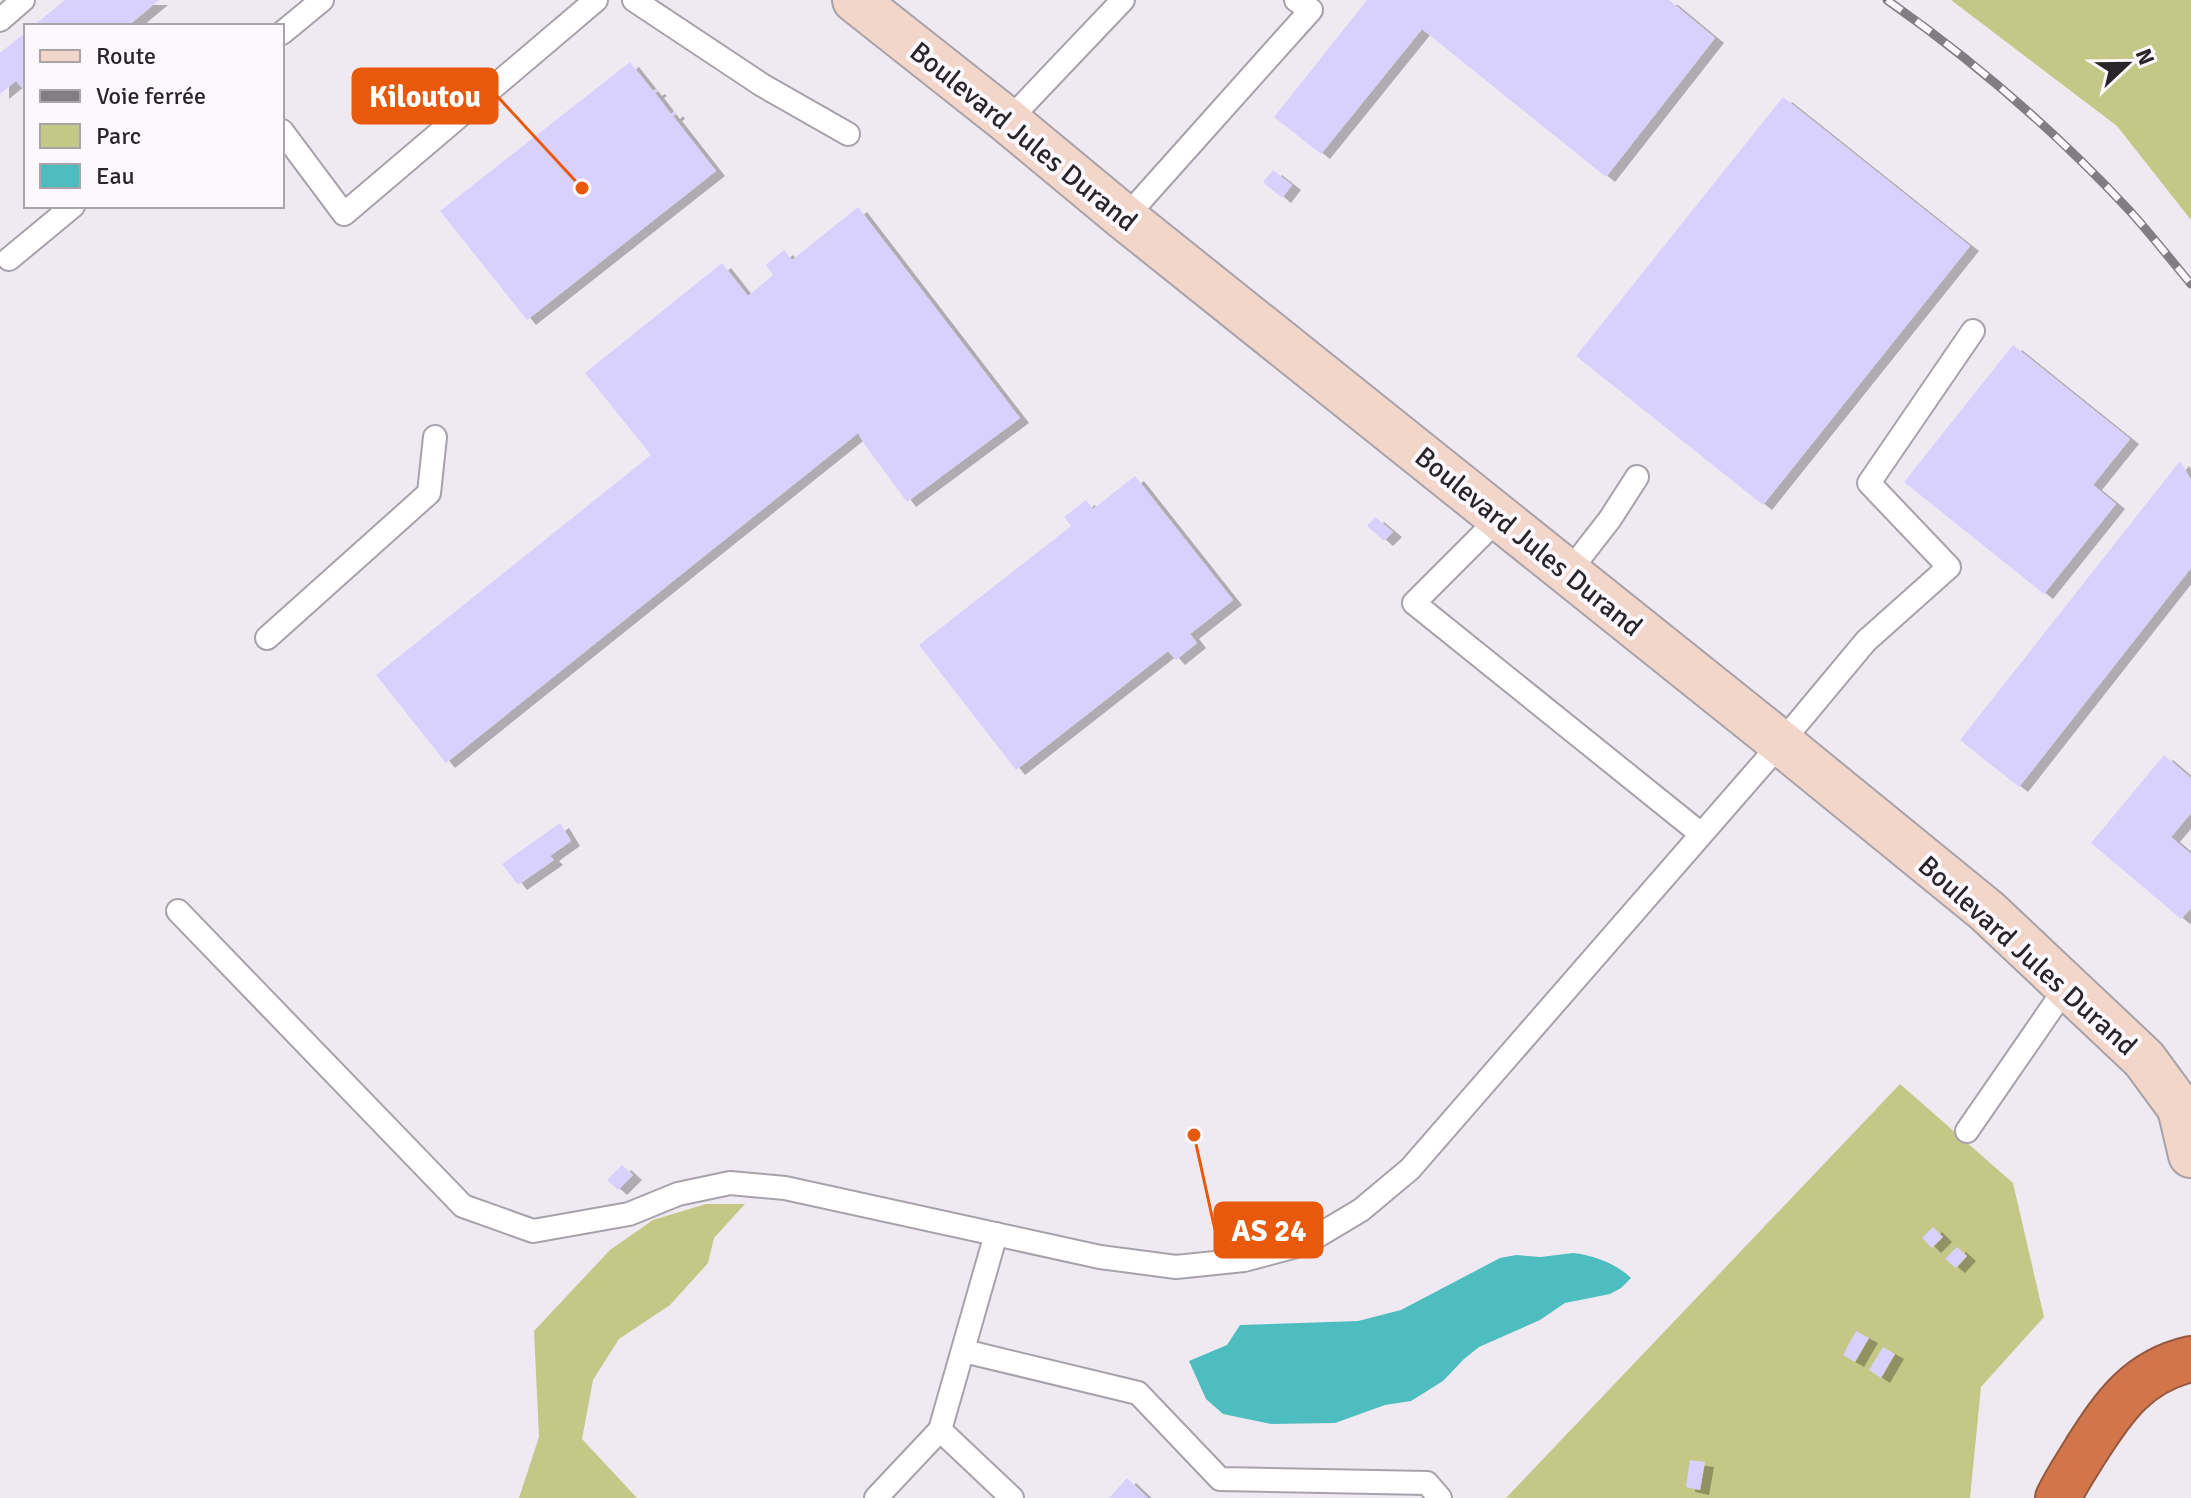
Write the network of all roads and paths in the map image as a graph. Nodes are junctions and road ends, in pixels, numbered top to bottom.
1 (23, 0) edge
2 (322, 0) edge
3 (596, 0) edge
4 (634, 0) edge
5 (855, 0) edge
6 (1123, 0) edge
7 (1296, 0) edge
8 (0, 20) edge
9 (284, 31) edge
10 (1008, 121) junction
11 (284, 134) edge
12 (848, 134) dead end
13 (71, 208) edge
14 (1125, 218) junction
15 (9, 259) dead end
16 (1973, 331) dead end
17 (435, 437) dead end
18 (1637, 477) dead end
19 (1499, 518) junction
20 (1568, 573) junction
21 (267, 638) dead end
22 (1781, 743) junction
23 (1701, 834) junction
24 (178, 911) dead end
25 (2067, 986) junction
26 (2185, 1112) edge
27 (1967, 1131) dead end
28 (2191, 1155) edge
29 (996, 1234) junction
30 (964, 1351) junction
31 (2191, 1359) edge
32 (940, 1430) junction
33 (876, 1498) edge
34 (1012, 1498) edge
35 (1440, 1498) edge
36 (2058, 1498) edge

1 - 8 lane
2 - 9 lane
3 - 11 lane
4 - 12 lane
5 - 10 main road, Boulevard Jules Durand
6 - 10 lane
7 - 14 lane
10 - 14 main road, Boulevard Jules Durand
13 - 15 lane
14 - 19 main road, Boulevard Jules Durand
16 - 22 lane
17 - 21 lane
18 - 20 lane
19 - 20 main road, Boulevard Jules Durand
19 - 23 lane
20 - 22 main road, Boulevard Jules Durand
22 - 23 lane
22 - 25 main road, Boulevard Jules Durand
23 - 29 lane
24 - 29 lane
25 - 26 main road, Boulevard Jules Durand
25 - 27 lane
26 - 28 main road
29 - 30 lane
30 - 32 lane
30 - 35 lane
31 - 36 highway
32 - 33 lane
32 - 34 lane

